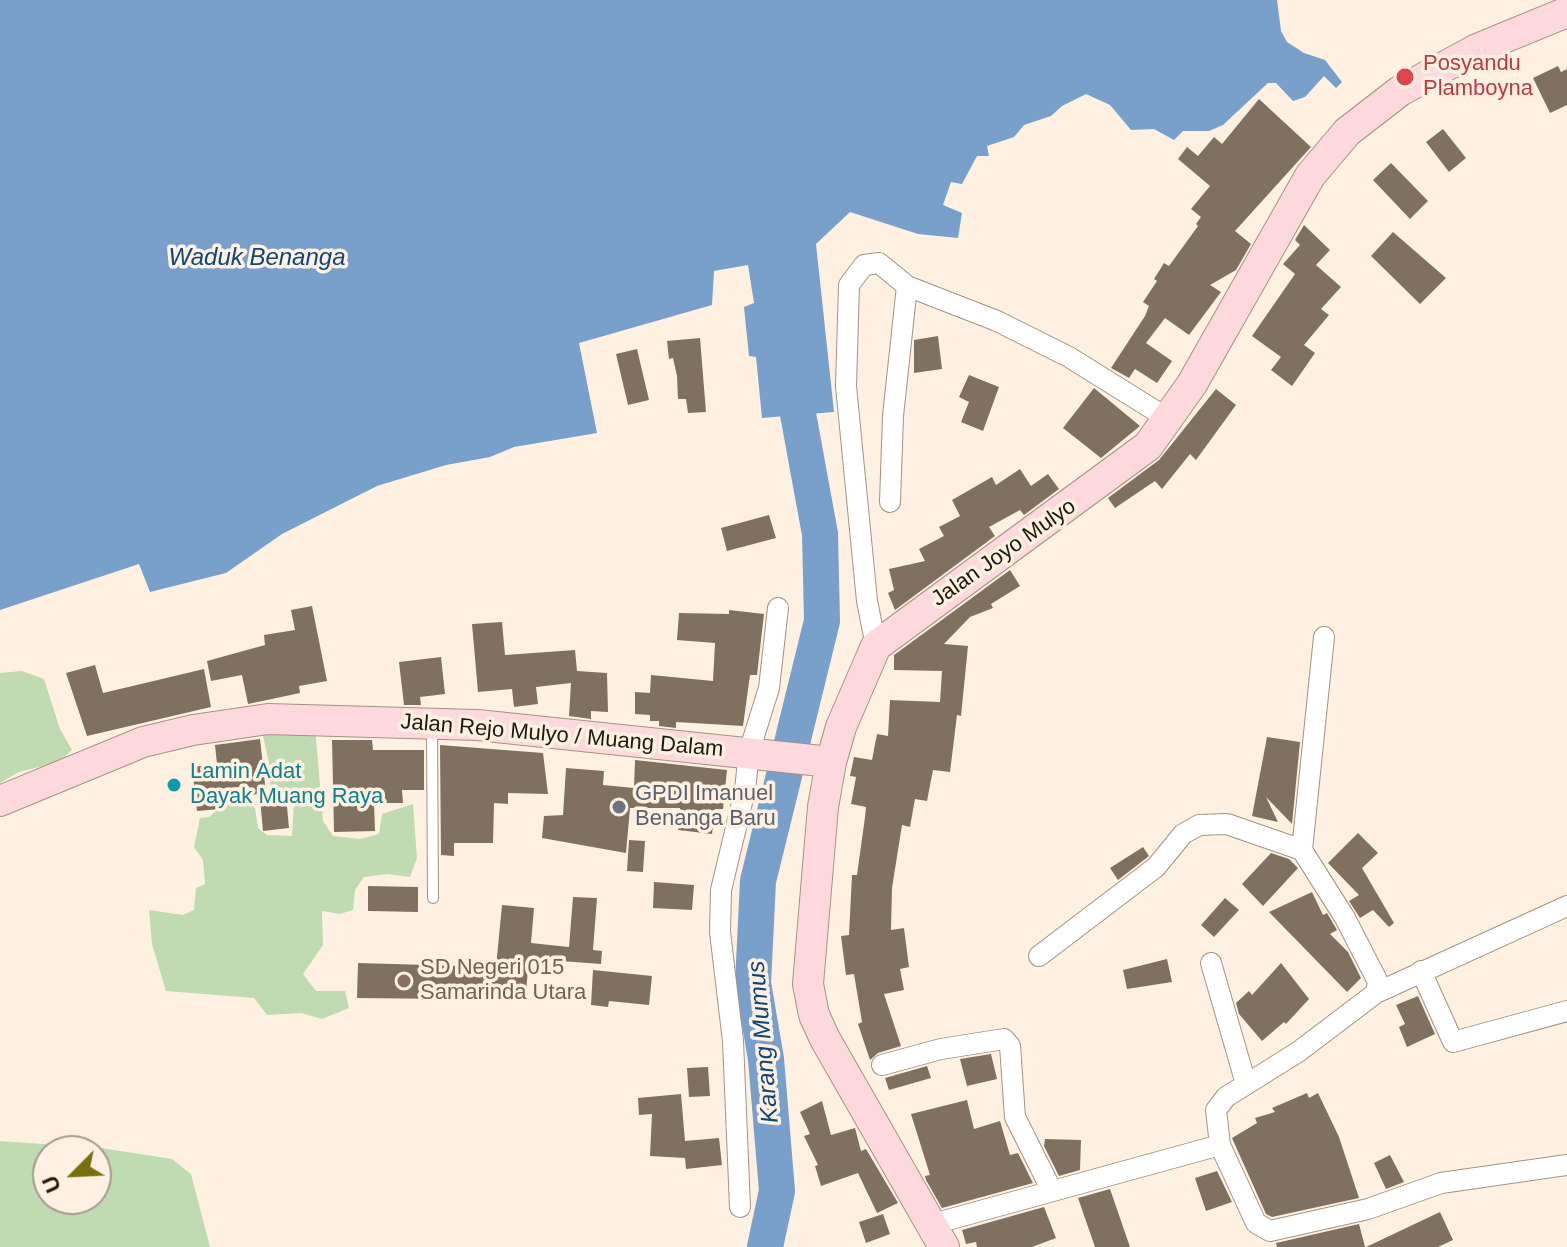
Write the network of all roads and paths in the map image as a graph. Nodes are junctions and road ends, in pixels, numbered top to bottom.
1 (1567, 12) edge
2 (907, 286) junction
3 (1170, 420) junction
4 (890, 502) dead end
5 (778, 608) dead end
6 (1324, 637) dead end
7 (876, 646) junction
8 (432, 723) junction
9 (751, 752) junction
10 (821, 760) junction
11 (0, 801) edge
12 (1302, 850) junction
13 (433, 898) dead end
14 (1567, 906) edge
15 (1039, 956) dead end
16 (1211, 963) dead end
17 (1421, 971) junction
18 (1376, 993) junction
19 (1567, 1011) edge
20 (882, 1065) dead end
21 (1246, 1084) junction
22 (1220, 1145) junction
23 (1567, 1165) edge
24 (1052, 1191) junction
25 (740, 1207) dead end
26 (938, 1236) edge

1 - 3 main road, Jalan Joyo Mulyo
2 - 3 street
2 - 4 street
2 - 7 street
3 - 7 main road, Jalan Joyo Mulyo
5 - 9 street
6 - 12 street
7 - 10 main road
8 - 9 main road, Jalan Rejo Mulyo / Muang Dalam
8 - 11 main road, Jalan Rejo Mulyo / Muang Dalam
8 - 13 lane
9 - 10 main road, Jalan Rejo Mulyo / Muang Dalam
9 - 25 street
10 - 26 main road
12 - 15 street
12 - 18 street
14 - 17 street
16 - 21 street
17 - 18 street
17 - 19 street
18 - 21 street
20 - 24 street
21 - 22 street
22 - 23 street
22 - 24 street
24 - 26 street

